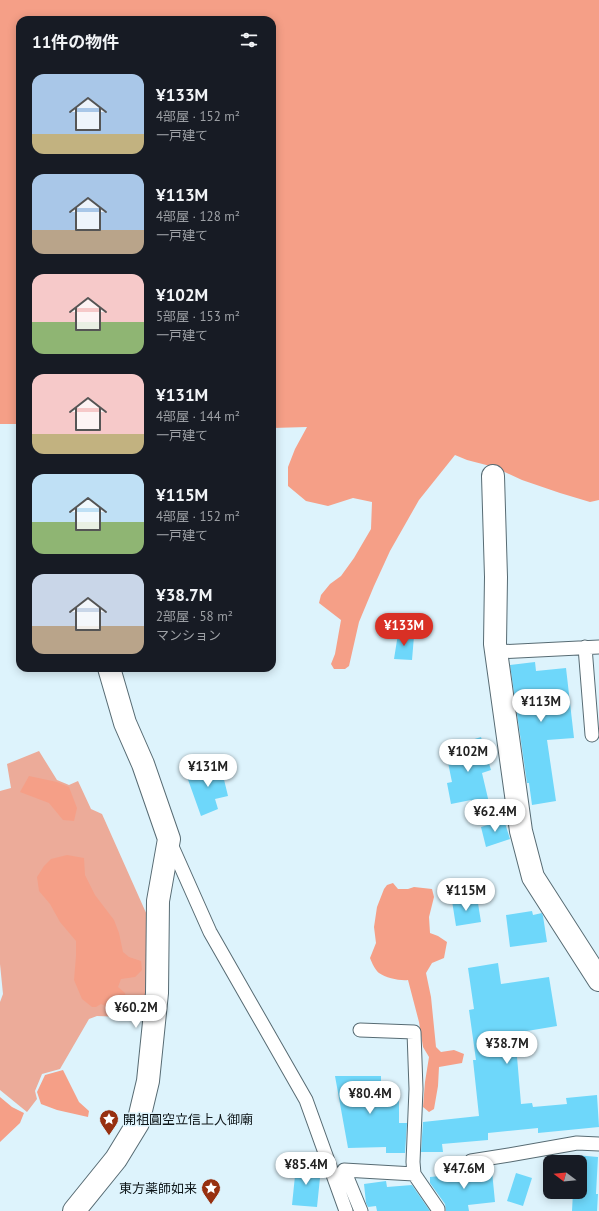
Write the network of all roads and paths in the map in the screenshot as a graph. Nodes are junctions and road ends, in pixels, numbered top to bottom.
1 (493, 476) dead end
2 (599, 647) edge
3 (585, 648) junction
4 (496, 652) junction
5 (111, 672) edge
6 (595, 715) edge
7 (592, 735) dead end
8 (168, 839) junction
9 (599, 980) edge
10 (360, 1030) dead end
11 (599, 1144) edge
12 (471, 1161) dead end
13 (414, 1174) junction
14 (74, 1211) edge
15 (346, 1211) edge
16 (361, 1211) edge
17 (438, 1211) edge

1 - 4 street
2 - 3 lane
3 - 4 lane
3 - 6 lane
4 - 9 street
5 - 8 street
6 - 7 lane
8 - 14 street
8 - 15 lane
10 - 13 lane
11 - 12 lane
13 - 16 lane
13 - 17 lane

